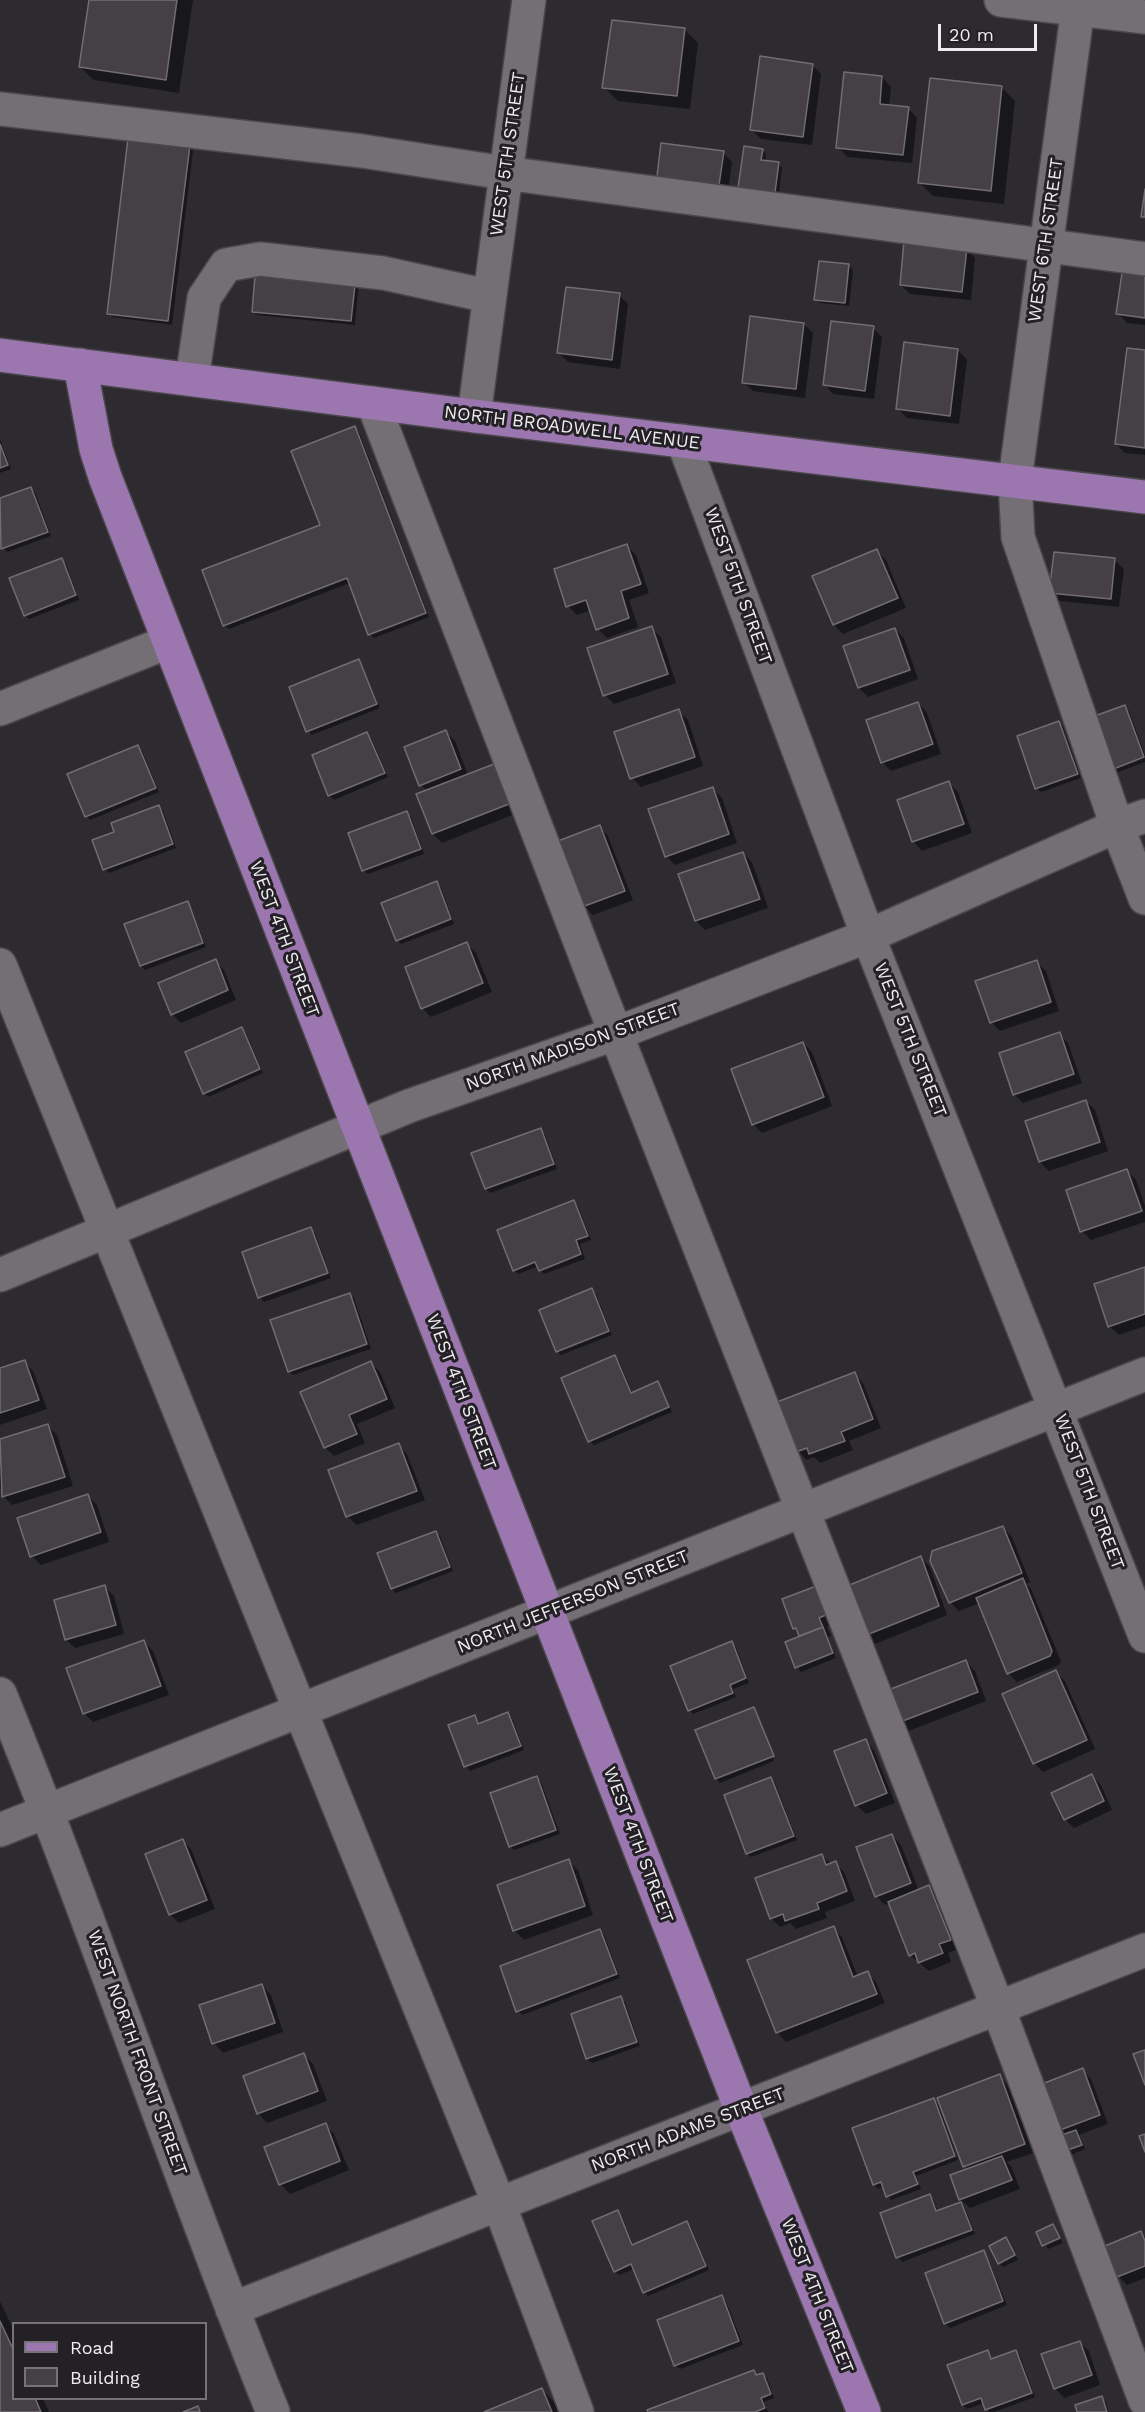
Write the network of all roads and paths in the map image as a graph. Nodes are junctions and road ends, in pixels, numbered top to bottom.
1 (529, 0) edge
2 (1001, 0) edge
3 (1078, 5) edge
4 (1145, 17) edge
5 (0, 109) edge
6 (505, 173) junction
7 (1045, 245) junction
8 (1145, 259) edge
9 (488, 296) junction
10 (0, 355) edge
11 (80, 365) junction
12 (192, 379) junction
13 (373, 403) junction
14 (474, 416) junction
15 (683, 441) junction
16 (1015, 480) junction
17 (1145, 497) edge
18 (168, 642) junction
19 (0, 709) edge
20 (1131, 821) edge
21 (1145, 898) edge
22 (868, 936) junction
23 (0, 965) edge
24 (617, 1033) junction
25 (357, 1127) junction
26 (108, 1230) junction
27 (0, 1275) edge
28 (1145, 1374) edge
29 (1056, 1410) junction
30 (803, 1511) junction
31 (548, 1612) junction
32 (1145, 1636) edge
33 (0, 1694) edge
34 (301, 1711) junction
35 (48, 1812) junction
36 (0, 1830) edge
37 (1145, 1950) edge
38 (998, 2008) junction
39 (741, 2109) junction
40 (499, 2204) junction
41 (232, 2309) junction
42 (1145, 2400) edge
43 (273, 2412) edge
44 (577, 2412) edge
45 (864, 2412) edge

1 - 6 street, WEST 5TH STREET
2 - 3 street
3 - 4 street
3 - 7 street, WEST 6TH STREET
5 - 6 street
6 - 7 street
6 - 9 street, WEST 5TH STREET
7 - 8 street
7 - 16 street, WEST 6TH STREET
9 - 12 street
9 - 14 street, WEST 5TH STREET
10 - 11 main road, NORTH BROADWELL AVENUE
11 - 12 main road, NORTH BROADWELL AVENUE
11 - 18 main road, WEST 4TH STREET
12 - 13 main road, NORTH BROADWELL AVENUE
13 - 14 main road, NORTH BROADWELL AVENUE
13 - 24 street
14 - 15 main road, NORTH BROADWELL AVENUE
15 - 16 main road, NORTH BROADWELL AVENUE
15 - 22 street, WEST 5TH STREET
16 - 17 main road, NORTH BROADWELL AVENUE
16 - 20 street, WEST 6TH STREET
18 - 19 street
18 - 25 main road, WEST 4TH STREET
20 - 21 street, WEST 6TH STREET
20 - 22 street, NORTH MADISON STREET
22 - 24 street, NORTH MADISON STREET
22 - 29 street, WEST 5TH STREET
23 - 26 street
24 - 25 street, NORTH MADISON STREET
24 - 30 street
25 - 26 street, NORTH MADISON STREET
25 - 31 main road, WEST 4TH STREET
26 - 27 street, NORTH MADISON STREET
26 - 34 street
28 - 29 street, NORTH JEFFERSON STREET
29 - 30 street, NORTH JEFFERSON STREET
29 - 32 street, WEST 5TH STREET
30 - 31 street, NORTH JEFFERSON STREET
30 - 38 street
31 - 34 street, NORTH JEFFERSON STREET
31 - 39 main road, WEST 4TH STREET
33 - 35 street, WEST NORTH FRONT STREET
34 - 35 street, NORTH JEFFERSON STREET
34 - 40 street
35 - 36 street, NORTH JEFFERSON STREET
35 - 41 street, WEST NORTH FRONT STREET
37 - 38 street, NORTH ADAMS STREET
38 - 39 street, NORTH ADAMS STREET
38 - 42 street
39 - 40 street, NORTH ADAMS STREET
39 - 45 main road, WEST 4TH STREET
40 - 41 street, NORTH ADAMS STREET
40 - 44 street
41 - 43 street, WEST NORTH FRONT STREET

